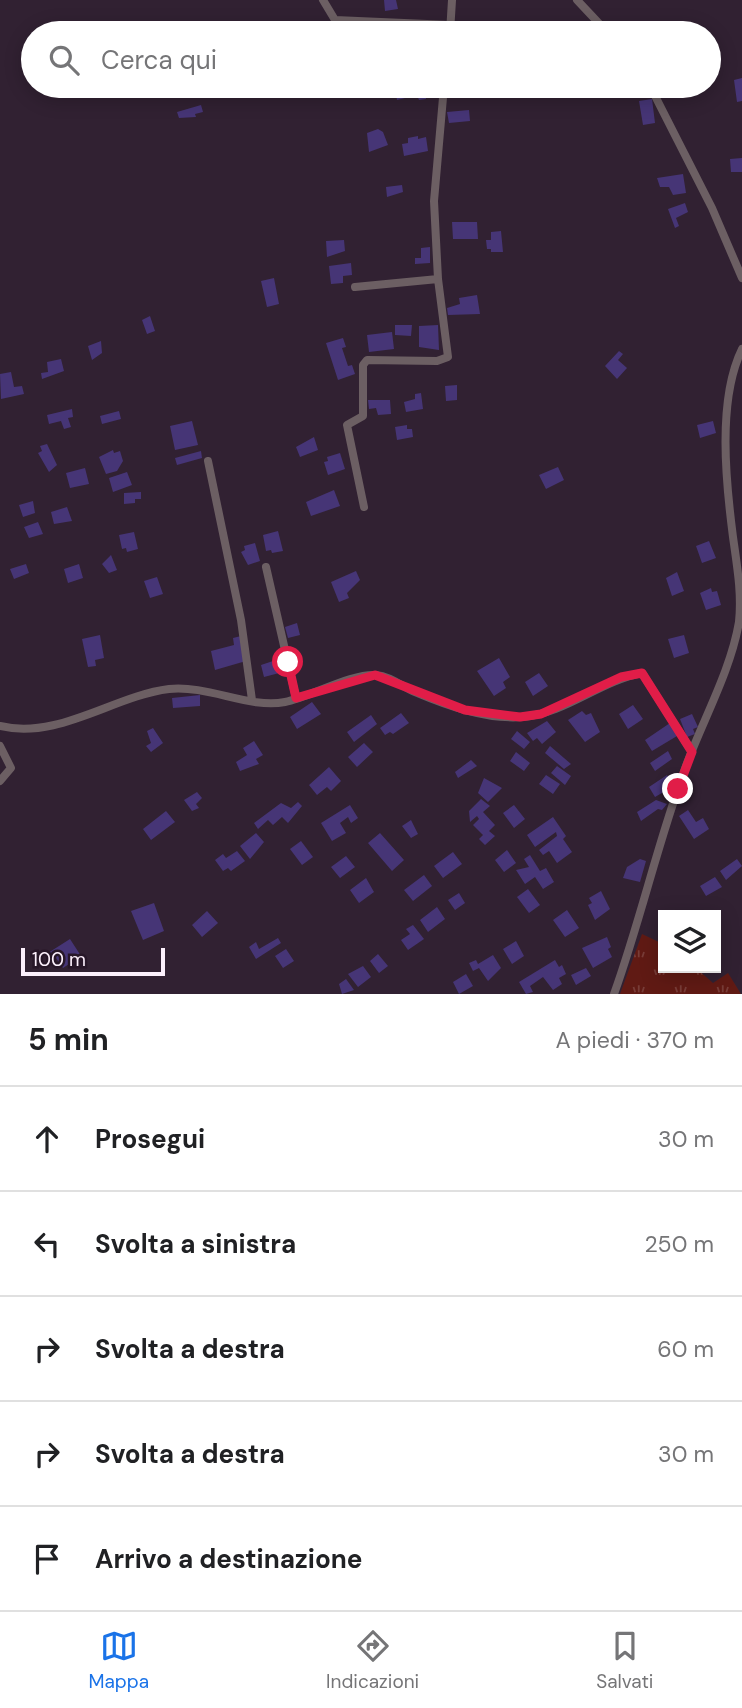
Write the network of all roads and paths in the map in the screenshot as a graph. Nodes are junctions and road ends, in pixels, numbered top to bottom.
1 (323, 0) edge
2 (452, 0) edge
3 (578, 0) edge
4 (348, 21) edge
5 (451, 21) edge
6 (597, 21) edge
7 (443, 98) edge
8 (656, 98) edge
9 (742, 278) edge
10 (438, 279) junction
11 (355, 287) dead end
12 (742, 348) edge
13 (208, 461) dead end
14 (364, 507) dead end
15 (266, 567) dead end
16 (296, 698) junction
17 (252, 700) junction
18 (0, 726) edge
19 (0, 746) edge
20 (692, 752) junction
21 (0, 781) edge
22 (614, 994) edge

1 - 4 street
2 - 5 street
3 - 6 street
7 - 10 street
8 - 9 street
10 - 11 street
10 - 14 street
12 - 20 street
13 - 17 street
15 - 16 street
16 - 17 street
16 - 20 street
17 - 18 street
19 - 21 street
20 - 22 street

